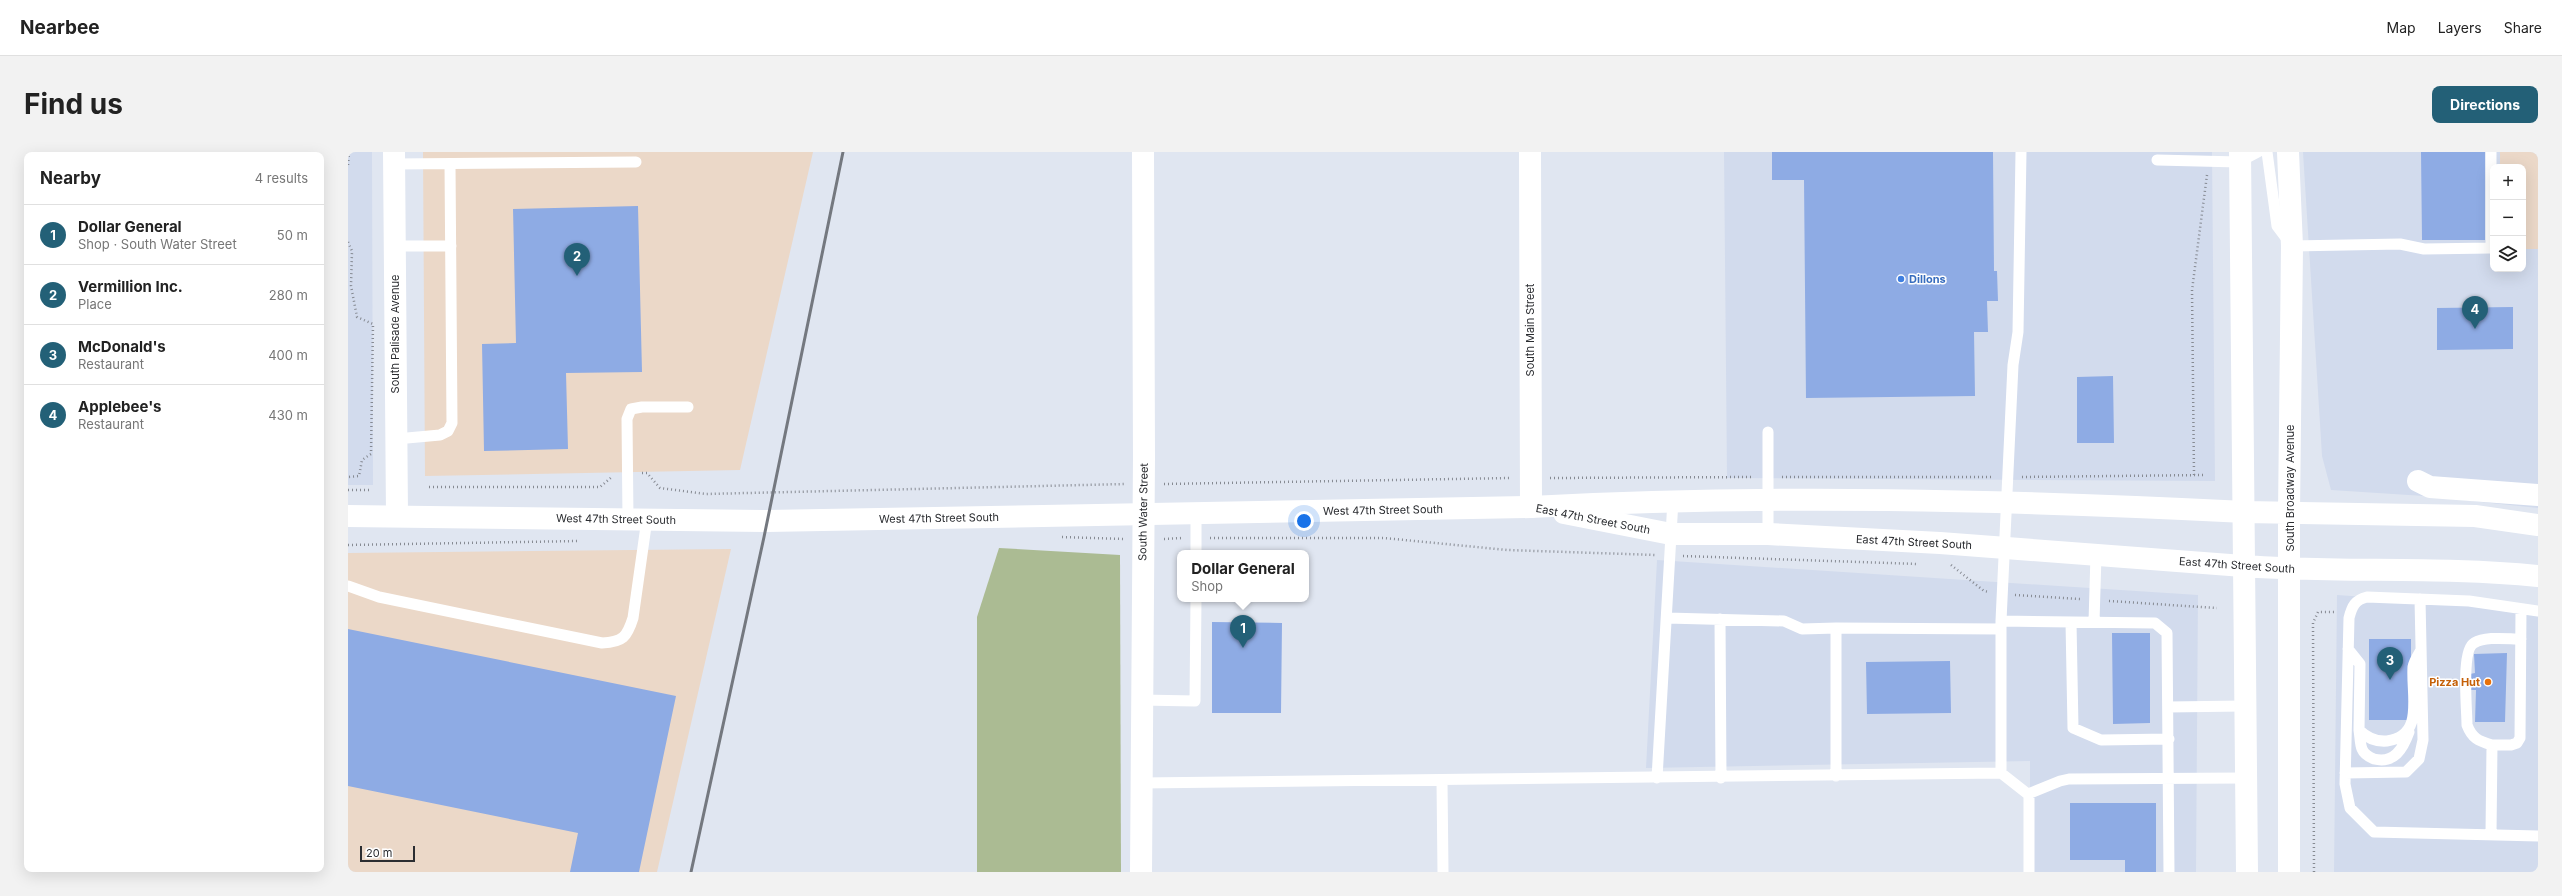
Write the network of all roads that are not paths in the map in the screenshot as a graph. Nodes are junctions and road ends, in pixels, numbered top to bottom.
1 (1143, 152) edge
2 (1530, 152) edge
3 (2021, 152) edge
4 (2267, 152) edge
5 (2288, 152) edge
6 (2491, 152) edge
7 (2246, 155) edge
8 (394, 158) edge
9 (2157, 160) dead end
10 (636, 162) dead end
11 (450, 164) junction
12 (394, 246) junction
13 (451, 246) junction
14 (2292, 246) junction
15 (688, 407) dead end
16 (1768, 432) dead end
17 (396, 439) junction
18 (2418, 481) dead end
19 (2538, 495) edge
20 (1768, 499) junction
21 (1673, 500) junction
22 (2008, 504) junction
23 (1531, 507) junction
24 (2245, 512) junction
25 (2289, 513) junction
26 (1196, 514) junction
27 (1142, 515) junction
28 (348, 516) edge
29 (398, 516) junction
30 (638, 519) junction
31 (2538, 524) edge
32 (1671, 534) junction
33 (1768, 534) junction
34 (2003, 548) junction
35 (1196, 550) edge
36 (2096, 555) junction
37 (2243, 566) junction
38 (2290, 569) junction
39 (2538, 576) edge
40 (348, 586) edge
41 (2420, 599) junction
42 (1196, 602) edge
43 (2521, 609) junction
44 (2538, 611) edge
45 (1666, 618) junction
46 (1720, 619) junction
47 (2071, 622) junction
48 (2094, 622) junction
49 (2000, 625) junction
50 (1836, 628) junction
51 (2521, 639) junction
52 (2422, 648) junction
53 (2348, 649) junction
54 (1142, 700) junction
55 (2244, 706) junction
56 (2168, 707) junction
57 (2410, 728) junction
58 (2359, 730) junction
59 (2169, 739) junction
60 (2492, 745) junction
61 (2000, 773) junction
62 (2345, 773) junction
63 (1836, 776) junction
64 (1657, 778) junction
65 (1722, 778) junction
66 (2245, 778) junction
67 (2169, 779) junction
68 (1442, 781) junction
69 (1141, 783) junction
70 (2028, 794) junction
71 (2491, 834) junction
72 (2538, 836) edge
73 (1141, 872) edge
74 (1443, 872) edge
75 (2029, 872) edge
76 (2169, 872) edge
77 (2247, 872) edge
78 (2289, 872) edge

1 - 27 street, South Water Street
2 - 23 street, South Main Street
3 - 22 lane
4 - 14 lane
5 - 14 street, South Broadway Avenue
6 - 14 lane
7 - 9 lane
7 - 24 street
8 - 11 lane
8 - 12 street, South Palisade Avenue
10 - 11 lane
11 - 13 lane
12 - 13 lane
12 - 17 street, South Palisade Avenue
13 - 17 lane
14 - 25 street, South Broadway Avenue
15 - 30 lane
16 - 20 lane
17 - 29 street, South Palisade Avenue
18 - 19 street
20 - 21 street, East 47th Street South
20 - 22 street, East 47th Street South
20 - 33 lane
21 - 23 street, East 47th Street South
21 - 32 lane
22 - 24 street, East 47th Street South
22 - 34 lane
23 - 26 street, West 47th Street South
23 - 32 street, East 47th Street South
24 - 25 street, East 47th Street South
24 - 37 street
25 - 31 street, East 47th Street South
25 - 38 street, South Broadway Avenue
26 - 27 street, West 47th Street South
26 - 35 lane
27 - 30 street, West 47th Street South
27 - 54 street, South Water Street
28 - 29 street, West 47th Street South
29 - 30 street, West 47th Street South
30 - 40 lane
32 - 33 street, East 47th Street South
32 - 45 lane
33 - 34 street, East 47th Street South
34 - 36 street, East 47th Street South
34 - 49 lane
36 - 37 street, East 47th Street South
36 - 48 lane
37 - 38 street, East 47th Street South
37 - 55 street
38 - 39 street, East 47th Street South
38 - 78 street, South Broadway Avenue
41 - 43 lane
41 - 52 lane
41 - 53 lane
42 - 54 lane
43 - 44 lane
43 - 51 lane
45 - 46 lane
45 - 64 lane
46 - 50 lane
46 - 65 lane
47 - 48 lane
47 - 49 lane
47 - 59 lane
48 - 56 lane
49 - 50 lane
49 - 61 lane
50 - 63 lane
51 - 60 lane
51 - 60 lane
52 - 57 lane
52 - 62 lane
53 - 58 lane
53 - 62 lane
54 - 69 street, South Water Street
55 - 56 lane
55 - 66 street
56 - 59 lane
57 - 58 lane
57 - 58 lane
59 - 67 lane
60 - 71 lane
61 - 63 lane
61 - 70 lane
62 - 71 lane
63 - 65 lane
64 - 65 lane
64 - 68 lane
66 - 67 lane
66 - 77 street
67 - 70 lane
67 - 76 lane
68 - 69 lane
68 - 74 lane
69 - 73 street, South Water Street
70 - 75 lane
71 - 72 lane

